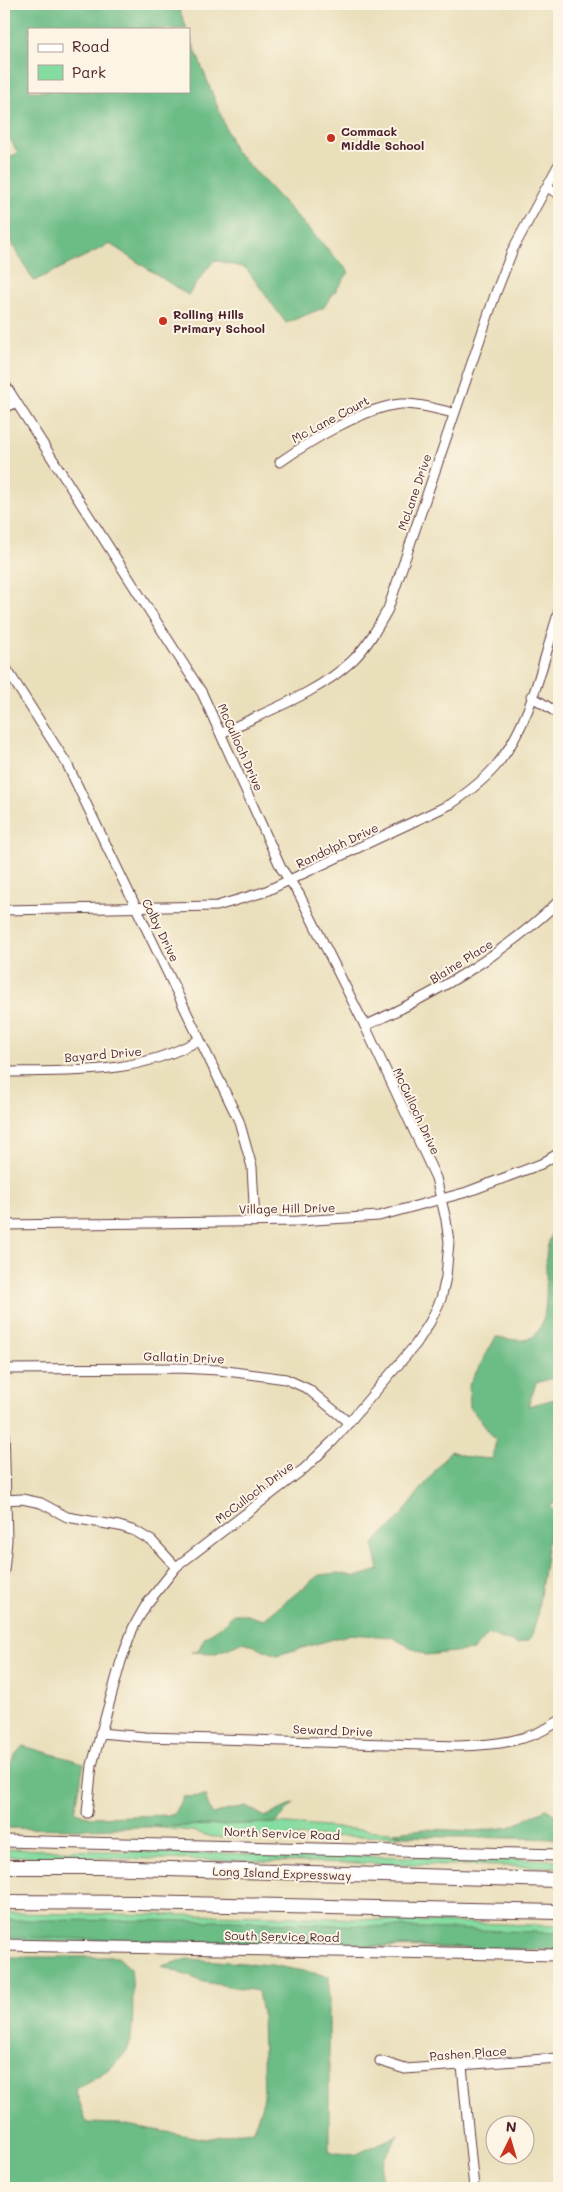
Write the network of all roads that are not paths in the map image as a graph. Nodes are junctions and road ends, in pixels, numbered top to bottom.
1 (559, 164) edge
2 (547, 187) junction
3 (559, 194) edge
4 (4, 383) edge
5 (15, 402) junction
6 (4, 409) edge
7 (453, 414) junction
8 (280, 462) dead end
9 (559, 611) edge
10 (4, 665) edge
11 (532, 696) junction
12 (559, 714) edge
13 (222, 732) junction
14 (290, 880) junction
15 (559, 900) edge
16 (136, 907) junction
17 (4, 910) edge
18 (365, 1026) junction
19 (199, 1040) junction
20 (4, 1072) edge
21 (559, 1153) edge
22 (441, 1200) junction
23 (255, 1221) junction
24 (4, 1225) edge
25 (4, 1369) edge
26 (349, 1423) junction
27 (4, 1426) edge
28 (5, 1500) edge
29 (176, 1567) junction
30 (4, 1570) edge
31 (559, 1721) edge
32 (100, 1734) junction
33 (87, 1813) dead end
34 (4, 1841) edge
35 (559, 1855) edge
36 (4, 1867) edge
37 (559, 1880) edge
38 (4, 1902) edge
39 (559, 1912) edge
40 (4, 1945) edge
41 (559, 1956) edge
42 (559, 2058) edge
43 (380, 2061) dead end
44 (462, 2066) junction
45 (474, 2188) edge

1 - 2 street, McLane Drive
2 - 3 street
2 - 7 street, McLane Drive
4 - 5 street, McCulloch Drive
5 - 6 street
5 - 13 street, McCulloch Drive
7 - 8 street, Mc Lane Court
7 - 13 street, McLane Drive
9 - 11 street, Randolph Drive
10 - 16 street, Colby Drive
11 - 12 street
11 - 14 street, Randolph Drive
13 - 14 street, McCulloch Drive
14 - 16 street, Randolph Drive
14 - 18 street, McCulloch Drive
15 - 18 street, Blaine Place
16 - 17 street, Randolph Drive
16 - 19 street, Colby Drive
18 - 22 street, McCulloch Drive
19 - 20 street, Bayard Drive
19 - 23 street, Colby Drive
21 - 22 street, Village Hill Drive
22 - 23 street, Village Hill Drive
22 - 26 street, McCulloch Drive
23 - 24 street, Village Hill Drive
25 - 26 street, Gallatin Drive
26 - 29 street, McCulloch Drive
27 - 28 street
28 - 29 street
28 - 30 street
29 - 32 street, McCulloch Drive
31 - 32 street, Seward Drive
32 - 33 street, McCulloch Drive
34 - 35 main road, North Service Road
36 - 37 highway, Long Island Expressway
38 - 39 highway
40 - 41 main road, South Service Road
42 - 44 street, Pashen Place
43 - 44 street, Pashen Place
44 - 45 street

